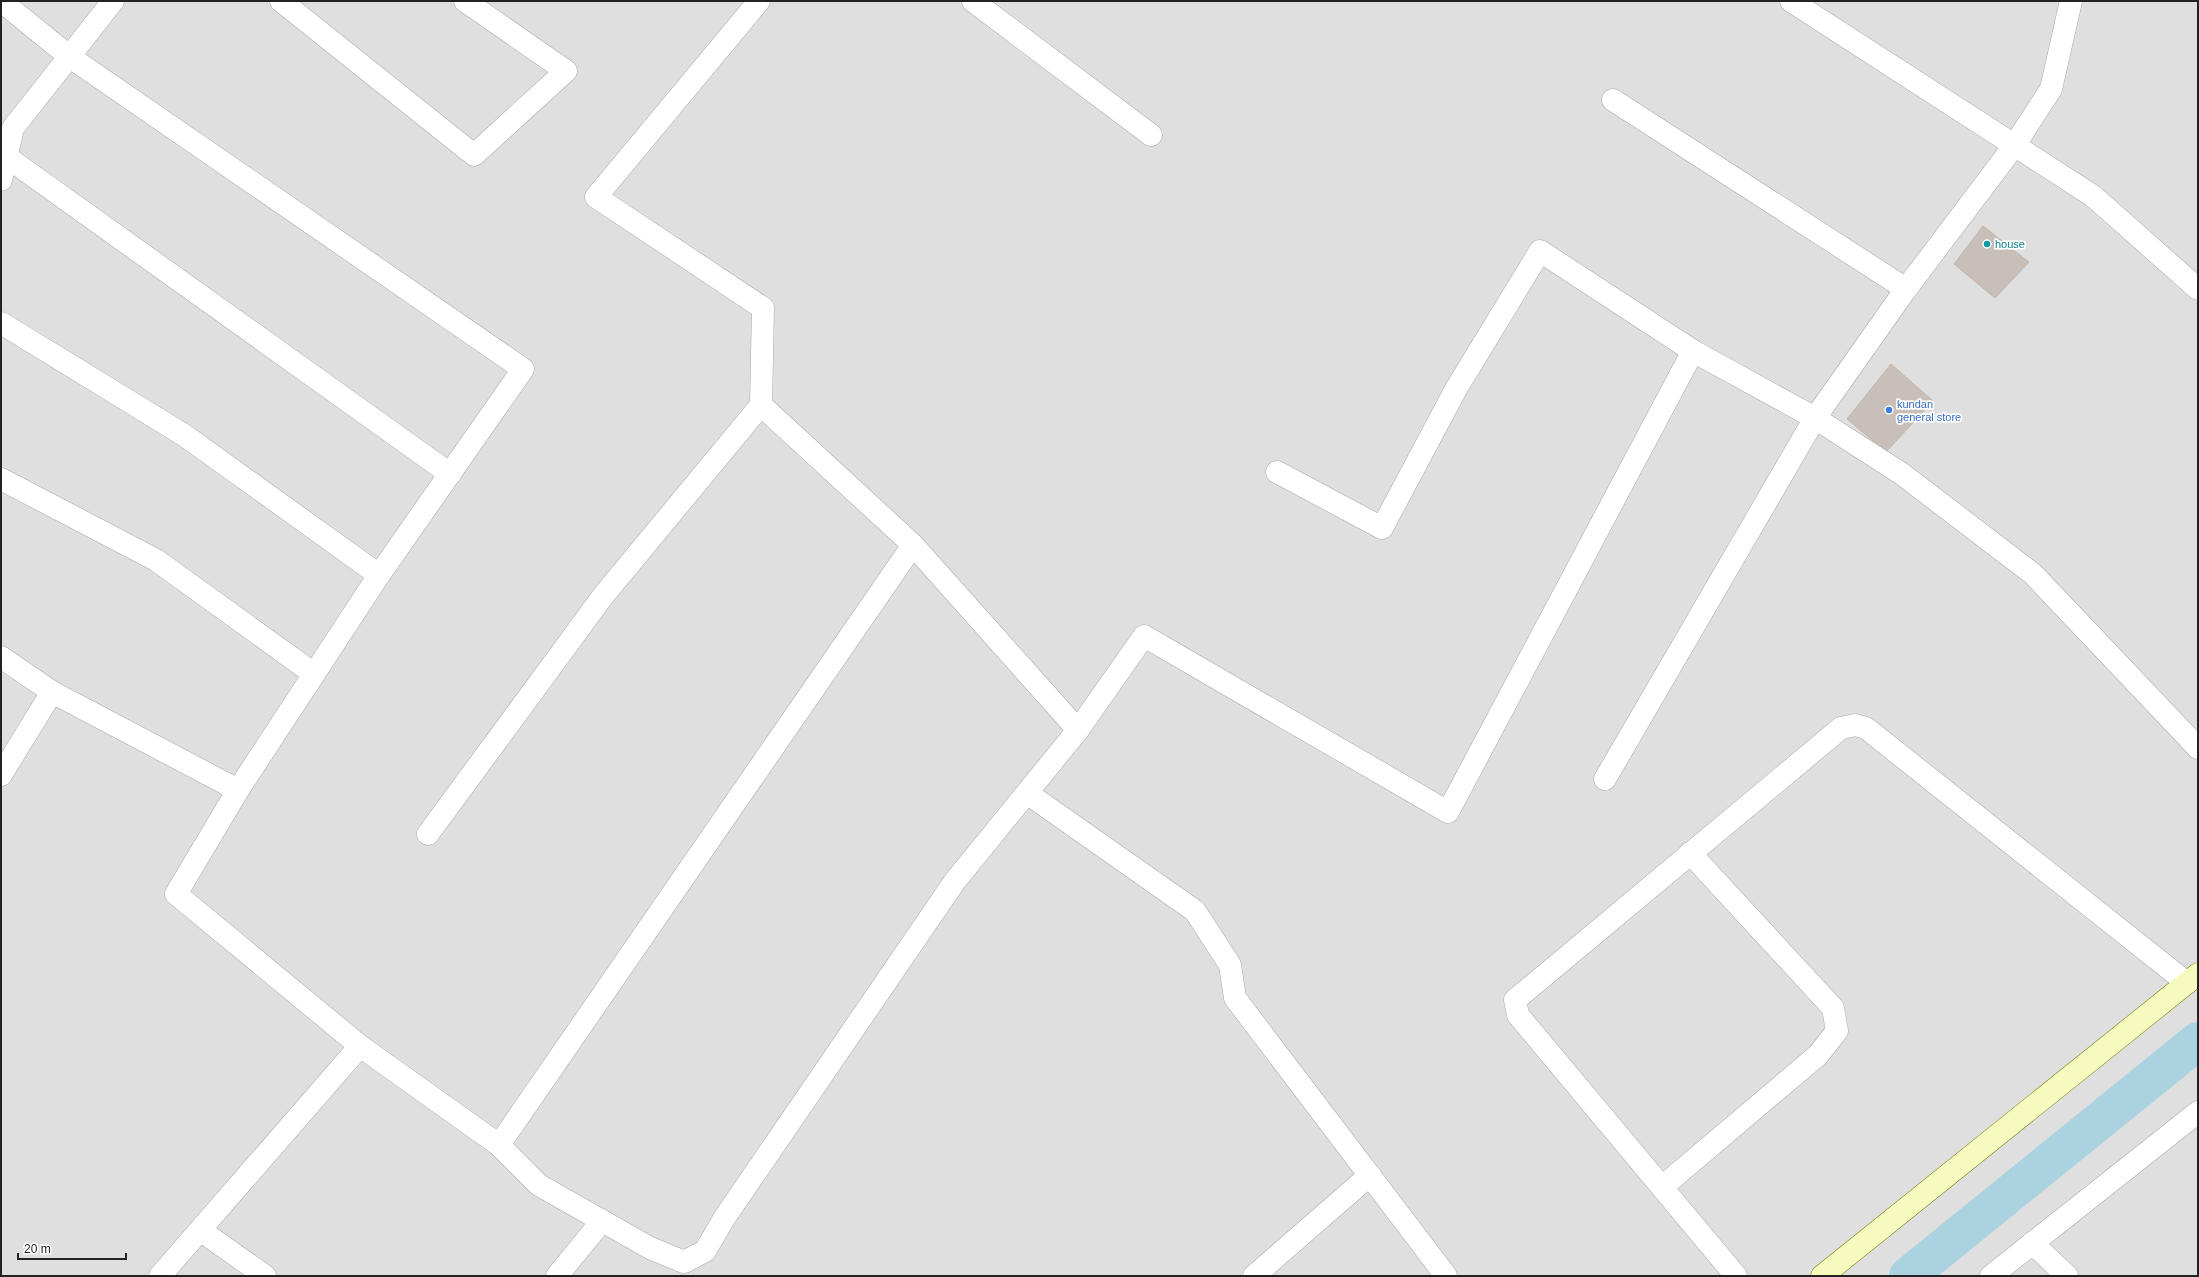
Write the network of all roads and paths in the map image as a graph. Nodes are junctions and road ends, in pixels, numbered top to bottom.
1 (1, 1) edge
2 (113, 1) edge
3 (280, 1) edge
4 (465, 1) edge
5 (759, 1) edge
6 (973, 1) edge
7 (1791, 1) edge
8 (2071, 1) edge
9 (70, 57) junction
10 (1613, 100) dead end
11 (1150, 135) dead end
12 (2014, 146) junction
13 (4, 155) edge
14 (1, 180) edge
15 (2196, 284) edge
16 (1906, 290) junction
17 (1, 323) edge
18 (1693, 351) junction
19 (761, 405) junction
20 (1815, 418) junction
21 (1277, 472) dead end
22 (450, 474) junction
23 (1, 479) edge
24 (913, 544) junction
25 (379, 575) junction
26 (1, 657) edge
27 (314, 674) junction
28 (52, 692) junction
29 (1078, 730) junction
30 (2198, 748) edge
31 (1, 774) edge
32 (1605, 779) dead end
33 (238, 790) junction
34 (1027, 793) junction
35 (428, 834) dead end
36 (1690, 853) junction
37 (2192, 978) edge
38 (360, 1046) junction
39 (2198, 1112) edge
40 (499, 1145) junction
41 (1370, 1175) junction
42 (1662, 1188) junction
43 (602, 1221) junction
44 (200, 1230) junction
45 (2032, 1243) junction
46 (160, 1276) edge
47 (265, 1276) edge
48 (557, 1276) edge
49 (1254, 1276) edge
50 (1446, 1276) edge
51 (1736, 1276) edge
52 (1822, 1276) edge
53 (1991, 1276) edge
54 (2067, 1276) edge

1 - 9 street
2 - 9 street
3 - 4 street
5 - 19 street
6 - 11 street
7 - 12 street
8 - 12 street
9 - 13 street
9 - 22 street
10 - 16 street
12 - 15 street
12 - 16 street
13 - 14 street
13 - 22 street
16 - 20 street
17 - 25 street
18 - 20 street
18 - 21 street
18 - 29 street
19 - 24 street
19 - 35 street
20 - 30 street
20 - 32 street
22 - 25 street
23 - 27 street
24 - 29 street
24 - 40 street
25 - 27 street
26 - 28 street
27 - 33 street
28 - 31 street
28 - 33 street
29 - 34 street
33 - 38 street
34 - 41 street
34 - 43 street
36 - 37 street
36 - 42 street
36 - 42 street
37 - 52 street
38 - 40 street
38 - 44 street
39 - 45 street
40 - 43 street
41 - 49 street
41 - 50 street
42 - 51 street
43 - 48 street
44 - 46 street
44 - 47 street
45 - 53 street
45 - 54 street

